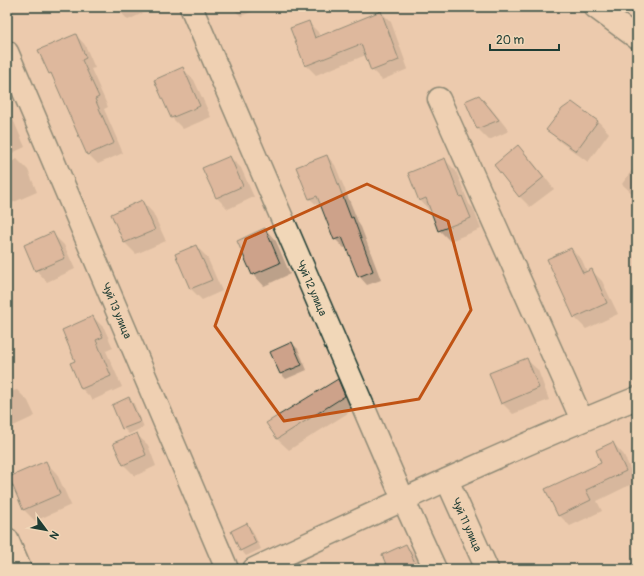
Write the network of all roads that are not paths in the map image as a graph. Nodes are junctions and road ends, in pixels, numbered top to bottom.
1 (191, 7) edge
2 (595, 7) edge
3 (637, 38) edge
4 (7, 52) edge
5 (439, 99) dead end
6 (637, 398) edge
7 (582, 420) junction
8 (447, 480) junction
9 (403, 499) junction
10 (7, 539) edge
11 (20, 569) edge
12 (227, 569) edge
13 (254, 569) edge
14 (435, 569) edge
15 (487, 569) edge

1 - 9 street, Чуй 12 улица
2 - 3 street
4 - 12 street, Чуй 13 улица
5 - 7 street
6 - 7 street
7 - 8 street
8 - 9 street
8 - 15 street, Чуй 11 улица
9 - 13 street
9 - 14 street, Чуй 12 улица
10 - 11 street

